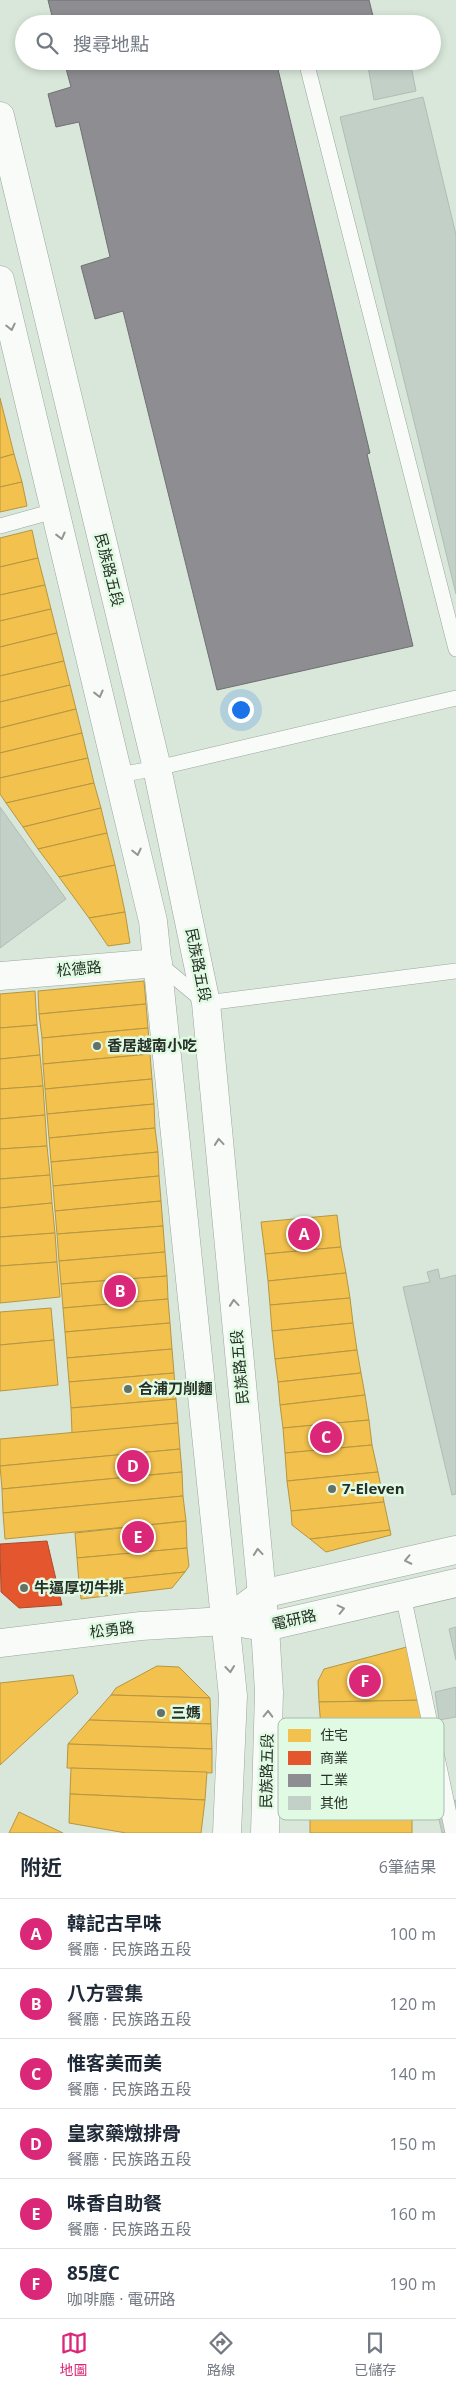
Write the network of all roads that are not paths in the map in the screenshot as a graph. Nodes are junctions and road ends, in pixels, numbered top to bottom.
1 (308, 70) edge
2 (0, 116) edge
3 (0, 280) edge
4 (54, 511) junction
5 (0, 526) edge
6 (456, 649) edge
7 (456, 698) edge
8 (157, 768) junction
9 (119, 774) junction
10 (158, 963) junction
11 (456, 971) edge
12 (0, 976) edge
13 (206, 1003) junction
14 (456, 1550) edge
15 (456, 1583) edge
16 (262, 1594) junction
17 (403, 1595) junction
18 (225, 1621) junction
19 (265, 1627) junction
20 (0, 1643) edge
21 (429, 1718) edge
22 (444, 1790) edge
23 (227, 1833) edge
24 (266, 1833) edge
25 (453, 1833) edge

1 - 6 lane
2 - 8 main road, 民族路五段
3 -> 4 main road
4 - 5 lane
4 -> 9 main road
7 - 8 lane
8 - 9 lane
8 - 13 main road, 民族路五段
9 -> 10 main road
10 - 12 main road, 松德路
10 - 13 lane
10 - 18 main road
11 - 13 lane
16 -> 13 main road, 民族路五段
14 -> 16 main road
15 - 17 main road, 電研路
16 - 18 main road
16 - 19 main road, 民族路五段
19 -> 17 main road, 電研路
17 - 21 lane
18 - 19 main road, 電研路
18 - 20 main road, 松勇路
18 -> 23 main road
24 -> 19 main road, 民族路五段
22 - 25 lane

